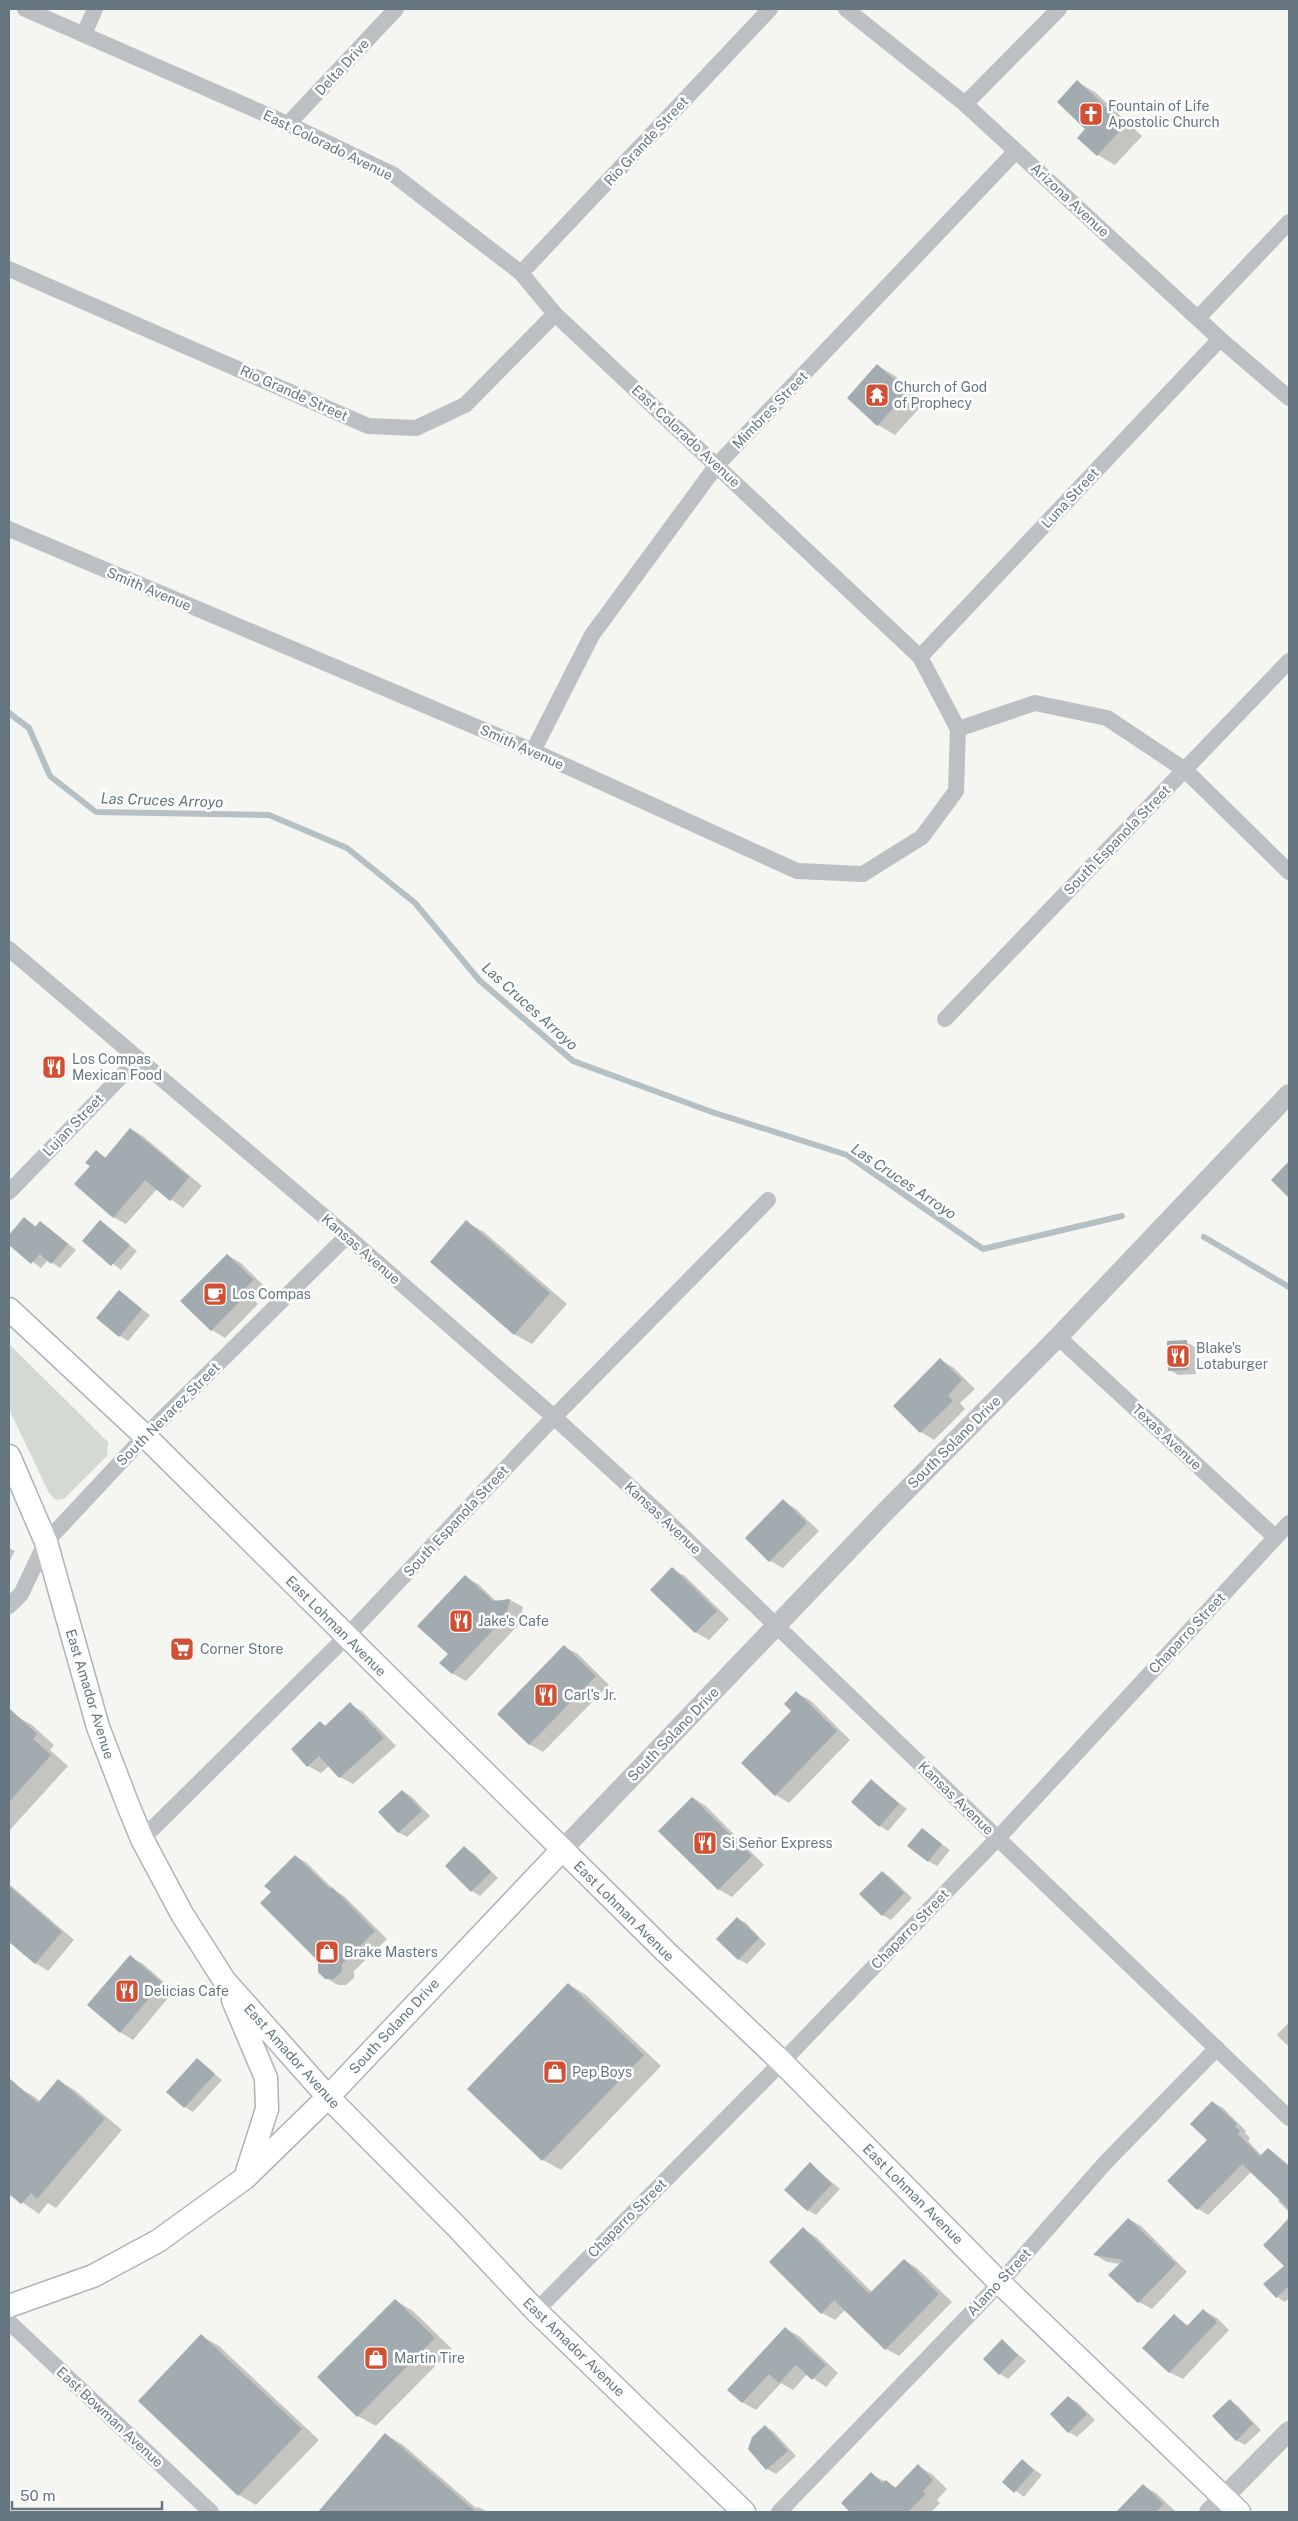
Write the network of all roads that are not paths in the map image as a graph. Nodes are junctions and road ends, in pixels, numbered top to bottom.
1 (25, 9) edge
2 (95, 9) edge
3 (396, 9) edge
4 (770, 9) edge
5 (846, 9) edge
6 (1058, 9) edge
7 (84, 34) junction
8 (965, 104) junction
9 (288, 124) junction
10 (1016, 151) junction
11 (1289, 222) edge
12 (9, 269) edge
13 (521, 273) junction
14 (555, 314) junction
15 (1198, 318) junction
16 (1220, 339) junction
17 (1289, 398) edge
18 (716, 465) junction
19 (9, 530) edge
20 (920, 657) junction
21 (1289, 661) edge
22 (958, 729) junction
23 (533, 751) junction
24 (1185, 770) junction
25 (1289, 872) edge
26 (9, 949) edge
27 (945, 1019) dead end
28 (138, 1059) junction
29 (1289, 1094) edge
30 (9, 1192) edge
31 (768, 1200) dead end
32 (347, 1236) junction
33 (9, 1309) edge
34 (1058, 1337) junction
35 (554, 1417) junction
36 (145, 1436) junction
37 (9, 1456) edge
38 (1289, 1523) edge
39 (1276, 1537) junction
40 (46, 1542) junction
41 (9, 1606) edge
42 (777, 1626) junction
43 (347, 1636) junction
44 (998, 1838) junction
45 (142, 1839) junction
46 (562, 1850) junction
47 (224, 1980) junction
48 (1217, 2048) junction
49 (782, 2062) junction
50 (328, 2097) junction
51 (1289, 2118) edge
52 (245, 2178) junction
53 (1000, 2283) junction
54 (9, 2306) edge
55 (536, 2311) junction
56 (9, 2322) edge
57 (1289, 2431) edge
58 (1224, 2507) edge
59 (210, 2512) edge
60 (744, 2512) edge
61 (779, 2512) edge

1 - 7 street, East Colorado Avenue
2 - 7 street
3 - 9 street, Delta Drive
4 - 13 street, Rio Grande Street
5 - 8 street, Arizona Avenue
6 - 8 street
7 - 9 street, East Colorado Avenue
8 - 10 street, Arizona Avenue
9 - 13 street, East Colorado Avenue
10 - 15 street, Arizona Avenue
10 - 18 street, Mimbres Street
11 - 15 street
12 - 14 street, Rio Grande Street
13 - 14 street, East Colorado Avenue
14 - 18 street, East Colorado Avenue
15 - 16 street, Arizona Avenue
16 - 17 street, Arizona Avenue
16 - 20 street, Luna Street
18 - 20 street, East Colorado Avenue
18 - 23 street, Mimbres Street
19 - 23 street, Smith Avenue
20 - 22 street, East Colorado Avenue
21 - 24 street, South Espanola Street
22 - 23 street, Smith Avenue
22 - 24 street
24 - 25 street
24 - 27 street, South Espanola Street
26 - 28 street, Kansas Avenue
28 - 30 street, Lujan Street
28 - 32 street, Kansas Avenue
29 - 34 street, South Solano Drive
31 - 35 street, South Espanola Street
32 - 35 street, Kansas Avenue
32 - 36 street, South Nevarez Street
33 - 36 main road, East Lohman Avenue
34 - 39 street, Texas Avenue
34 - 42 street, South Solano Drive
35 - 42 street, Kansas Avenue
35 - 43 street, South Espanola Street
36 - 40 street, South Nevarez Street
36 - 43 main road, East Lohman Avenue
37 - 40 main road, East Amador Avenue
38 - 39 street, Chaparro Street
39 - 44 street, Chaparro Street
40 - 41 street, South Nevarez Street
40 - 45 main road, East Amador Avenue
42 - 44 street, Kansas Avenue
42 - 46 street, South Solano Drive
43 - 45 street, South Espanola Street
43 - 46 main road, East Lohman Avenue
44 - 48 street, Kansas Avenue
44 - 49 street, Chaparro Street
45 - 47 main road, East Amador Avenue
46 - 49 main road, East Lohman Avenue
46 - 50 main road, South Solano Drive
47 - 50 main road, East Amador Avenue
47 - 52 main road
48 - 51 street, Kansas Avenue
48 - 53 street, Alamo Street
49 - 53 main road, East Lohman Avenue
49 - 55 street, Chaparro Street
50 - 52 main road, South Solano Drive
50 - 55 main road, East Amador Avenue
52 - 54 main road, South Solano Drive
53 - 58 main road, East Lohman Avenue
53 - 61 street, Alamo Street
55 - 60 main road, East Amador Avenue
56 - 59 street, East Bowman Avenue
57 - 58 street

